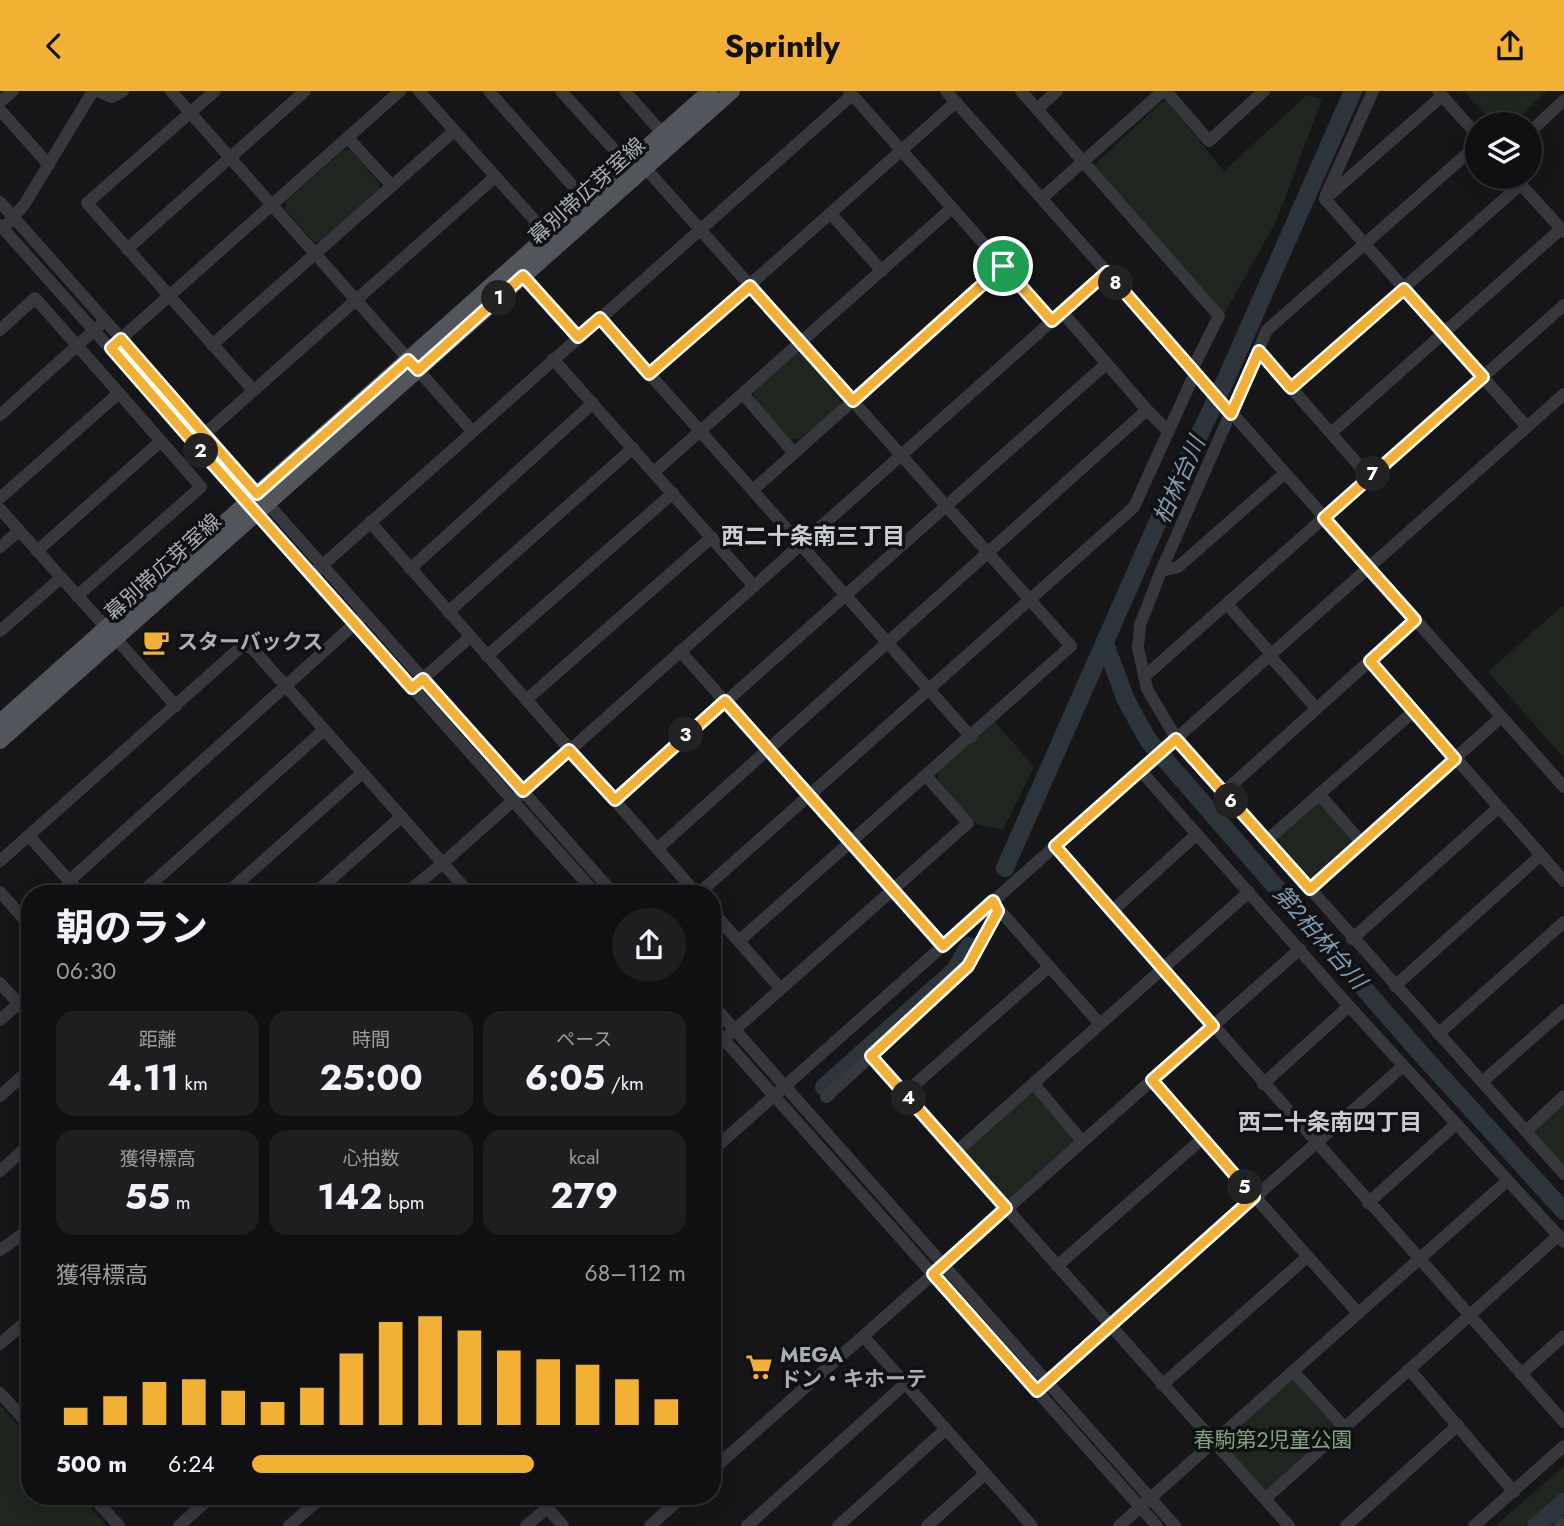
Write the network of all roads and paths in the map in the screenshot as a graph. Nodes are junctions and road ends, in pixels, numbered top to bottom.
1 (13, 91) edge
2 (95, 91) edge
3 (123, 91) edge
4 (171, 91) edge
5 (215, 91) edge
6 (306, 91) edge
7 (400, 91) edge
8 (419, 91) edge
9 (489, 91) edge
10 (561, 91) edge
11 (625, 91) edge
12 (732, 91) edge
13 (1021, 91) edge
14 (1057, 91) edge
15 (1164, 91) edge
16 (1264, 91) edge
17 (1373, 91) edge
18 (707, 92) edge
19 (851, 93) edge
20 (1440, 93) edge
21 (951, 95) edge
22 (0, 102) edge
23 (1562, 106) edge
24 (1037, 109) junction
25 (0, 110) edge
26 (191, 113) junction
27 (1465, 121) edge
28 (1542, 122) edge
29 (454, 131) junction
30 (662, 133) junction
31 (348, 138) junction
32 (902, 151) junction
33 (1465, 156) edge
34 (231, 158) junction
35 (1083, 162) junction
36 (636, 163) junction
37 (49, 165) junction
38 (495, 177) junction
39 (391, 186) junction
40 (1510, 189) edge
41 (1525, 189) edge
42 (1042, 198) junction
43 (1325, 199) junction
44 (586, 201) junction
45 (0, 202) edge
46 (273, 205) junction
47 (953, 208) junction
48 (831, 214) junction
49 (13, 218) junction
50 (1, 227) edge
51 (700, 229) junction
52 (1562, 230) edge
53 (552, 240) junction
54 (1364, 245) junction
55 (127, 249) junction
56 (316, 254) junction
57 (1003, 266) junction
58 (519, 271) junction
59 (881, 271) junction
60 (1107, 272) junction
61 (750, 286) junction
62 (1404, 289) junction
63 (169, 296) junction
64 (355, 299) junction
65 (1564, 305) edge
66 (1057, 317) junction
67 (600, 318) junction
68 (105, 321) junction
69 (0, 330) edge
70 (95, 330) junction
71 (1442, 333) junction
72 (578, 337) junction
73 (121, 339) junction
74 (801, 343) junction
75 (212, 345) junction
76 (78, 346) junction
77 (111, 348) junction
78 (1259, 351) junction
79 (553, 359) junction
80 (1106, 364) junction
81 (413, 365) junction
82 (649, 374) junction
83 (1197, 375) junction
84 (1483, 377) junction
85 (1291, 388) junction
86 (253, 390) junction
87 (119, 393) junction
88 (743, 394) junction
89 (1564, 394) edge
90 (853, 401) junction
91 (593, 404) junction
92 (1227, 409) junction
93 (1147, 410) junction
94 (0, 415) edge
95 (1527, 427) junction
96 (472, 431) junction
97 (701, 431) junction
98 (1168, 431) junction
99 (1331, 433) junction
100 (199, 438) junction
101 (161, 441) junction
102 (633, 448) junction
103 (794, 453) junction
104 (902, 456) junction
105 (654, 472) junction
106 (1285, 473) junction
107 (1370, 478) junction
108 (753, 490) junction
109 (673, 493) junction
110 (0, 498) edge
111 (257, 504) junction
112 (946, 506) junction
113 (0, 509) edge
114 (1324, 518) junction
115 (370, 522) junction
116 (19, 531) junction
117 (712, 537) junction
118 (800, 544) junction
119 (0, 547) edge
120 (37, 551) junction
121 (988, 553) junction
122 (322, 566) junction
123 (1370, 568) junction
124 (410, 569) junction
125 (1161, 571) junction
126 (311, 576) junction
127 (61, 578) junction
128 (754, 586) junction
129 (845, 594) junction
130 (77, 596) junction
131 (1030, 600) junction
132 (1227, 604) junction
133 (448, 613) junction
134 (365, 614) junction
135 (1415, 620) junction
136 (356, 624) junction
137 (0, 631) edge
138 (110, 634) junction
139 (470, 637) junction
140 (887, 642) junction
141 (680, 651) junction
142 (486, 656) junction
143 (1271, 656) junction
144 (1370, 661) junction
145 (1144, 677) junction
146 (423, 679) junction
147 (286, 688) junction
148 (412, 688) junction
149 (929, 689) junction
150 (526, 700) junction
151 (725, 701) junction
152 (176, 706) junction
153 (1316, 708) junction
154 (1413, 711) junction
155 (1501, 717) junction
156 (0, 722) edge
157 (324, 730) junction
158 (971, 737) junction
159 (0, 741) edge
160 (1171, 743) junction
161 (766, 749) junction
162 (569, 750) junction
163 (1455, 759) junction
164 (1145, 766) junction
165 (362, 773) junction
166 (926, 776) junction
167 (1564, 787) edge
168 (523, 791) junction
169 (1224, 792) junction
170 (1320, 794) junction
171 (809, 797) junction
172 (512, 800) junction
173 (615, 800) junction
174 (1499, 808) junction
175 (401, 817) junction
176 (1197, 834) junction
177 (29, 836) junction
178 (1266, 841) junction
179 (851, 843) junction
180 (1362, 843) junction
181 (1055, 846) junction
182 (657, 849) junction
183 (1541, 855) junction
184 (0, 862) edge
185 (443, 863) junction
186 (69, 881) junction
187 (1564, 881) edge
188 (73, 885) edge
189 (150, 885) edge
190 (236, 885) edge
191 (324, 885) edge
192 (416, 885) edge
193 (462, 885) edge
194 (588, 885) edge
195 (606, 885) edge
196 (689, 885) edge
197 (707, 885) edge
198 (892, 889) junction
199 (1310, 889) junction
200 (0, 892) edge
201 (1249, 892) junction
202 (996, 906) junction
203 (1111, 912) junction
204 (21, 916) edge
205 (721, 921) edge
206 (1564, 922) edge
207 (1352, 939) junction
208 (739, 941) junction
209 (943, 946) junction
210 (1300, 949) junction
211 (1049, 967) junction
212 (1162, 968) junction
213 (0, 983) edge
214 (1395, 986) junction
215 (780, 988) junction
216 (19, 1003) junction
217 (21, 1005) edge
218 (1349, 1006) junction
219 (1564, 1010) edge
220 (721, 1014) edge
221 (0, 1020) edge
222 (1100, 1024) junction
223 (1213, 1026) junction
224 (735, 1029) junction
225 (1438, 1034) junction
226 (721, 1036) edge
227 (724, 1039) junction
228 (871, 1056) junction
229 (1403, 1066) junction
230 (21, 1077) edge
231 (1152, 1080) junction
232 (1482, 1082) junction
233 (1034, 1084) junction
234 (1263, 1084) junction
235 (779, 1091) junction
236 (905, 1093) junction
237 (0, 1096) edge
238 (1564, 1096) edge
239 (826, 1097) dead end
240 (1456, 1124) junction
241 (1526, 1131) junction
242 (1203, 1138) junction
243 (1082, 1141) junction
244 (721, 1143) edge
245 (1315, 1143) junction
246 (21, 1152) edge
247 (956, 1152) junction
248 (0, 1171) edge
249 (1564, 1174) edge
250 (1507, 1181) junction
251 (1254, 1197) junction
252 (1368, 1203) junction
253 (1006, 1208) junction
254 (21, 1235) edge
255 (1561, 1239) edge
256 (0, 1250) edge
257 (1307, 1257) junction
258 (1419, 1259) junction
259 (943, 1265) junction
260 (1057, 1266) junction
261 (933, 1274) junction
262 (1358, 1313) junction
263 (1469, 1316) junction
264 (21, 1326) edge
265 (1111, 1326) junction
266 (1564, 1336) edge
267 (864, 1337) junction
268 (0, 1344) edge
269 (1409, 1369) junction
270 (1293, 1371) junction
271 (1521, 1374) junction
272 (1048, 1382) junction
273 (905, 1384) junction
274 (1162, 1385) junction
275 (1037, 1391) junction
276 (0, 1393) edge
277 (21, 1410) edge
278 (18, 1413) junction
279 (21, 1416) edge
280 (1564, 1422) edge
281 (1458, 1425) junction
282 (1344, 1427) junction
283 (946, 1429) junction
284 (1213, 1441) junction
285 (1564, 1446) edge
286 (721, 1462) edge
287 (985, 1474) junction
288 (1514, 1492) junction
289 (1265, 1499) junction
290 (1145, 1502) junction
291 (100, 1505) edge
292 (202, 1505) edge
293 (313, 1505) edge
294 (544, 1505) edge
295 (673, 1505) edge
296 (547, 1508) junction
297 (1362, 1521) edge
298 (1564, 1522) edge
299 (1026, 1524) edge
300 (119, 1526) edge
301 (179, 1526) edge
302 (289, 1526) edge
303 (526, 1526) edge
304 (563, 1526) edge
305 (650, 1526) edge
306 (747, 1526) edge
307 (838, 1526) edge
308 (927, 1526) edge
309 (1119, 1526) edge
310 (1157, 1526) edge
311 (1175, 1526) edge
312 (1289, 1526) edge
313 (1346, 1526) edge
314 (1474, 1526) edge
315 (1560, 1526) edge

1 - 22 street
2 - 3 street
2 - 37 street
4 - 26 street
5 - 26 street
6 - 34 street
7 - 31 street
8 - 29 street
9 - 44 street
10 - 36 street
11 - 30 street
12 - 36 main road, 幕別帯広芽室線
13 - 24 street
14 - 24 street
15 - 16 street
15 - 35 street
17 - 43 street
18 - 30 main road, 幕別帯広芽室線
19 - 32 street
19 - 51 street
20 - 27 street
20 - 43 street
21 - 32 street
21 - 42 street
23 - 28 street
24 - 35 street
25 - 37 street
26 - 34 street
26 - 55 street
29 - 38 street
29 - 39 street
30 - 36 main road, 幕別帯広芽室線
31 - 39 street
31 - 46 street
32 - 47 street
32 - 48 street
33 - 54 street
34 - 46 street
34 - 55 street
35 - 42 street
35 - 83 street
36 - 44 main road, 幕別帯広芽室線
36 - 51 street
36 - 53 main road, 幕別帯広芽室線
37 - 49 street
38 - 53 street
38 - 64 street
39 - 56 street
40 - 62 street
41 - 52 street
42 - 60 street
43 - 54 street
44 - 53 main road, 幕別帯広芽室線
45 - 49 street
46 - 56 street
46 - 63 street
47 - 57 street
47 - 59 street
48 - 59 street
48 - 61 street
49 - 50 street
49 - 68 street
50 - 70 street
51 - 61 street
51 - 67 street
52 - 71 street
53 - 58 main road, 幕別帯広芽室線
54 - 62 street
54 - 78 street
55 - 63 street
56 - 64 street
56 - 75 street
57 - 66 street
57 - 90 street
58 - 72 street
58 - 81 main road, 幕別帯広芽室線
59 - 74 street
60 - 66 street
60 - 83 street
61 - 74 street
61 - 82 street
62 - 71 street
62 - 85 street
63 - 73 street
63 - 75 street
64 - 81 street
64 - 86 street
65 - 84 street
66 - 80 street
66 - 104 street
67 - 72 street
67 - 82 street
68 - 70 street
68 - 73 street
69 - 76 street
70 - 76 street
70 - 77 street
71 - 84 street
71 - 99 street
72 - 79 street
73 - 77 street
73 - 100 street
74 - 88 street
74 - 90 street
75 - 86 street
76 - 87 street
76 - 94 street
77 - 100 street
78 - 85 street
78 - 92 street
79 - 91 street
79 - 96 street
80 - 93 street
80 - 112 street
81 - 96 street
81 - 111 main road, 幕別帯広芽室線
82 - 97 street
83 - 92 street
83 - 98 street
84 - 95 street
84 - 107 street
85 - 99 street
86 - 100 street
87 - 101 street
87 - 110 street
88 - 97 street
88 - 103 street
89 - 95 street
90 - 103 street
90 - 104 street
91 - 102 street
91 - 124 street
92 - 106 street
92 - 125 street
93 - 98 street
93 - 121 street
95 - 123 street
96 - 115 street
97 - 105 street
97 - 108 street
98 - 131 street
99 - 107 street
100 - 111 street
101 - 120 street
101 - 130 street
102 - 105 street
102 - 133 street
103 - 108 street
104 - 112 street
104 - 118 street
105 - 109 street
106 - 114 street
106 - 125 street
107 - 114 street
108 - 118 street
109 - 117 street
109 - 142 street
111 - 122 street
111 - 126 street
111 - 138 main road, 幕別帯広芽室線
112 - 121 street
112 - 129 street
113 - 116 street
114 - 123 street
114 - 132 street
115 - 122 street
115 - 124 street
116 - 119 street
116 - 120 street
117 - 128 street
117 - 150 street
118 - 128 street
118 - 129 street
120 - 127 street
121 - 131 street
121 - 140 street
122 - 126 street
122 - 134 street
123 - 135 street
123 - 143 street
124 - 133 street
125 - 145 street
126 - 136 street
127 - 130 street
127 - 137 street
128 - 141 street
129 - 140 street
129 - 151 street
130 - 138 street
131 - 149 street
131 - 158 street
132 - 143 street
132 - 145 street
133 - 139 street
134 - 136 street
134 - 146 street
135 - 144 street
135 - 155 street
136 - 147 street
136 - 148 street
138 - 152 street
138 - 156 main road, 幕別帯広芽室線
138 - 159 main road, 幕別帯広芽室線
139 - 142 street
139 - 146 street
140 - 149 street
140 - 161 street
141 - 151 street
141 - 162 street
142 - 150 street
143 - 153 street
143 - 160 street
144 - 153 street
144 - 154 street
145 - 160 street
146 - 148 street
146 - 168 street
147 - 152 street
147 - 157 street
147 - 186 street
148 - 172 street
149 - 158 street
149 - 171 street
150 - 162 street
151 - 161 street
151 - 173 street
152 - 177 street
153 - 169 street
154 - 163 street
154 - 170 street
155 - 163 street
155 - 167 street
157 - 165 street
157 - 189 street
158 - 166 street
160 - 164 street
160 - 169 street
161 - 171 street
161 - 182 street
162 - 168 street
162 - 173 street
163 - 174 street
163 - 180 street
164 - 176 street
164 - 181 street
165 - 175 street
165 - 190 street
166 - 179 street
166 - 198 street
168 - 172 street
168 - 195 street
169 - 178 street
170 - 178 street
170 - 180 street
171 - 179 street
171 - 197 street
172 - 185 street
172 - 194 street
173 - 182 street
174 - 183 street
174 - 207 street
175 - 185 street
175 - 191 street
176 - 201 street
176 - 203 street
177 - 184 street
177 - 186 street
178 - 199 street
179 - 198 street
179 - 208 street
180 - 199 street
181 - 202 street
181 - 203 street
182 - 196 street
183 - 187 street
183 - 214 street
185 - 192 street
185 - 193 street
186 - 188 street
198 - 209 street
198 - 215 street
199 - 207 street
200 - 204 street
201 - 210 street
201 - 212 street
202 - 209 street
202 - 211 street
202 - 228 street
203 - 212 street
205 - 208 street
206 - 225 street
207 - 214 street
208 - 215 street
209 - 235 street
210 - 218 street
210 - 223 street
211 - 222 street
211 - 236 street
212 - 222 street
212 - 223 street
213 - 216 street
214 - 225 street
215 - 224 street
216 - 217 street
216 - 221 street
218 - 229 street
218 - 234 street
219 - 232 street
220 - 224 street
222 - 233 street
223 - 231 street
223 - 234 street
224 - 227 street
224 - 235 street
225 - 232 street
226 - 227 street
227 - 235 street
228 - 236 street
228 - 239 street
229 - 240 street
229 - 245 street
230 - 237 street
231 - 242 street
231 - 243 street
232 - 241 street
233 - 243 street
233 - 247 street
234 - 245 street
235 - 244 street
235 - 259 street
235 - 261 street
236 - 247 street
238 - 241 street
240 - 250 street
240 - 252 street
241 - 249 street
242 - 251 street
242 - 260 street
243 - 253 street
245 - 251 street
245 - 252 street
246 - 248 street
247 - 253 street
250 - 255 street
250 - 258 street
251 - 257 street
251 - 265 street
252 - 258 street
253 - 259 street
253 - 260 street
254 - 256 street
255 - 263 street
257 - 262 street
257 - 274 street
258 - 262 street
258 - 263 street
259 - 261 street
259 - 272 street
260 - 265 street
261 - 267 street
261 - 275 street
262 - 270 street
263 - 269 street
263 - 271 street
264 - 268 street
265 - 272 street
265 - 274 street
266 - 271 street
267 - 273 street
267 - 286 street
269 - 281 street
269 - 282 street
270 - 282 street
270 - 284 street
271 - 280 street
272 - 275 street
272 - 290 street
273 - 283 street
273 - 306 street
274 - 284 street
275 - 290 street
276 - 278 street
277 - 278 street
278 - 279 street
281 - 288 street
281 - 297 street
282 - 289 street
283 - 287 street
283 - 307 street
284 - 289 street
284 - 290 street
285 - 288 street
287 - 299 street
287 - 308 street
288 - 314 street
289 - 312 street
290 - 309 street
290 - 310 street
290 - 311 street
291 - 300 street
292 - 301 street
293 - 302 street
294 - 296 street
295 - 305 street
296 - 303 street
296 - 304 street
297 - 313 street
298 - 315 street

